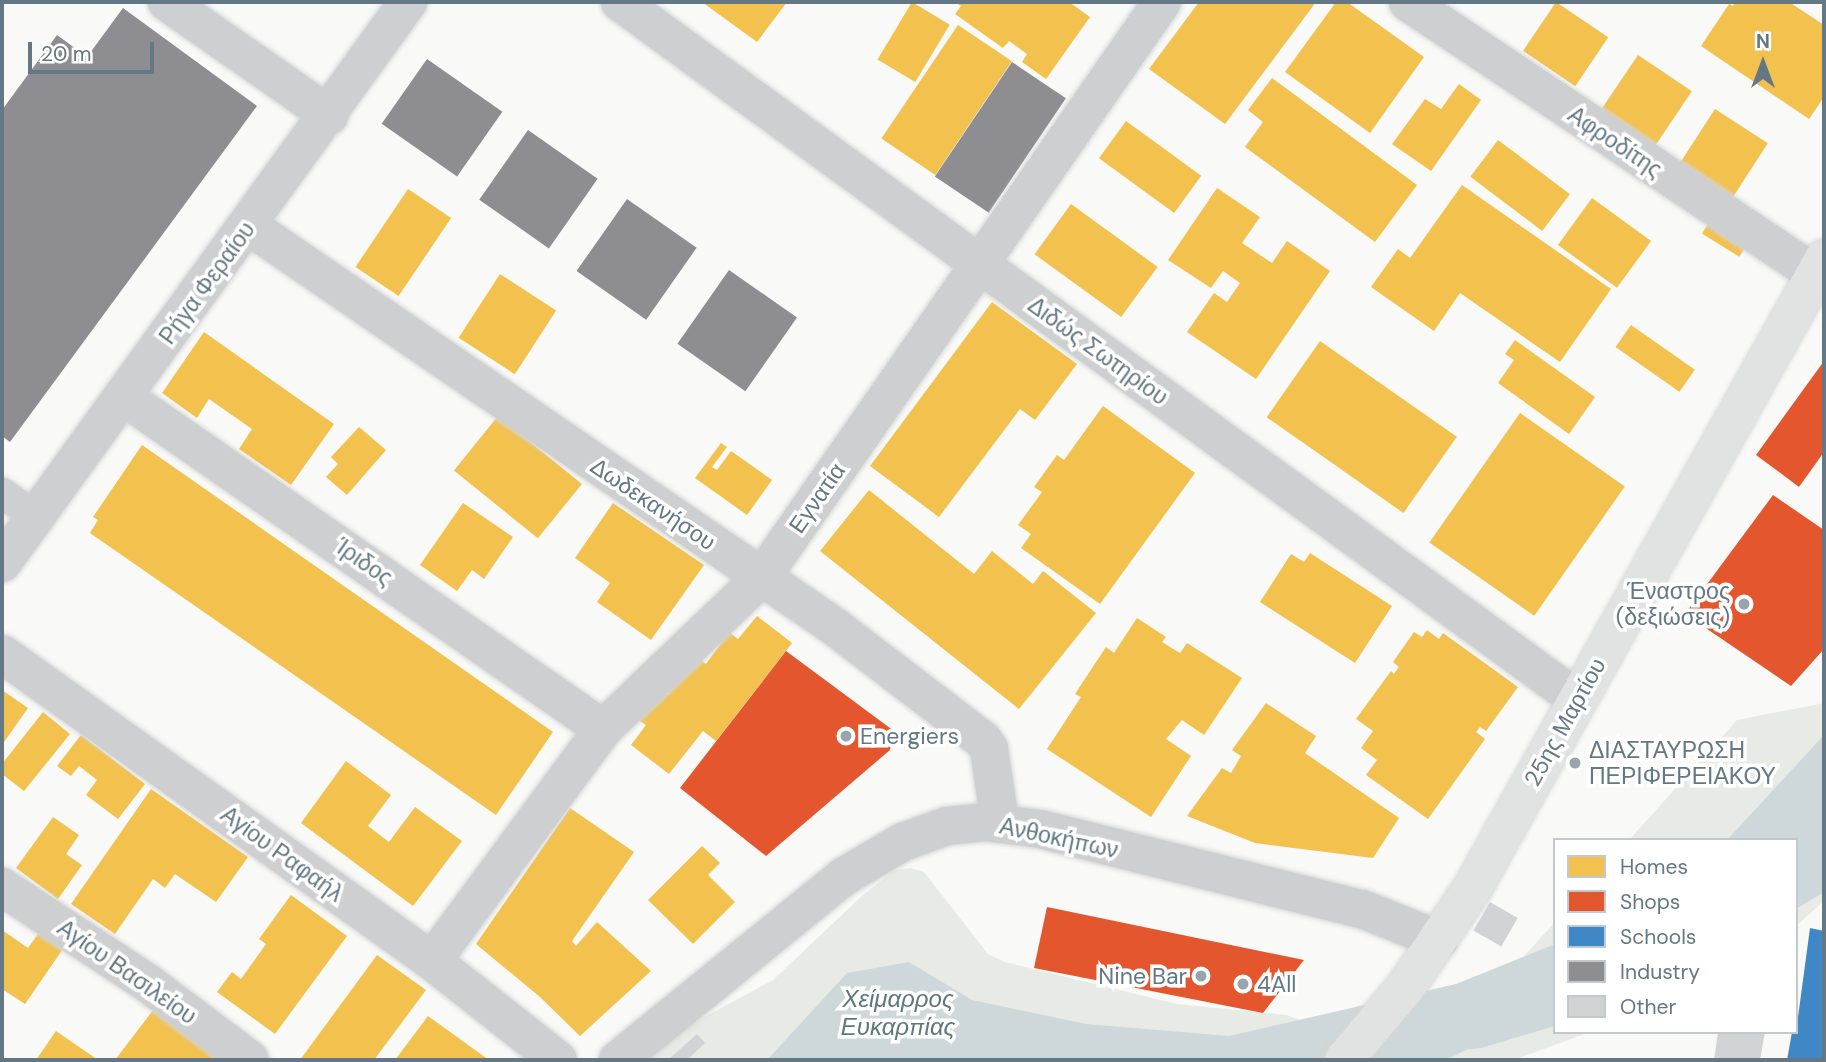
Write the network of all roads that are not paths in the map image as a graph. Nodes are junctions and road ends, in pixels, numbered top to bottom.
1 (167, 2) edge
2 (408, 2) edge
3 (620, 2) edge
4 (1161, 2) edge
5 (1408, 2) edge
6 (329, 115) junction
7 (249, 226) junction
8 (979, 265) junction
9 (1821, 271) edge
10 (124, 397) junction
11 (2, 493) edge
12 (36, 517) junction
13 (2, 563) edge
14 (762, 577) junction
15 (2, 654) edge
16 (1577, 699) junction
17 (603, 729) junction
18 (1000, 823) junction
19 (2, 887) edge
20 (1439, 940) junction
21 (432, 961) junction
22 (250, 1060) edge
23 (558, 1060) edge
24 (618, 1060) edge
25 (1343, 1060) edge

1 - 6 street
2 - 6 street, Ρήγα Φεραίου
3 - 8 street, Διδώς Σωτηρίου
4 - 8 street, Εγνατία
5 - 9 street, Αφροδίτης
6 - 7 street, Ρήγα Φεραίου
7 - 10 street, Ρήγα Φεραίου
7 - 14 street, Δωδεκανήσου
8 - 14 street, Εγνατία
8 - 16 street, Διδώς Σωτηρίου
9 - 16 main road, 25ης Μαρτίου
10 - 12 street, Ρήγα Φεραίου
10 - 17 street, Ίριδος
11 - 12 street
12 - 13 street, Ρήγα Φεραίου
14 - 17 street, Εγνατία
14 - 18 street, Δωδεκανήσου
15 - 21 street, Αγίου Ραφαήλ
16 - 20 main road, 25ης Μαρτίου
17 - 21 street, Εγνατία
18 - 20 street, Ανθοκήπων
18 - 24 street, Ανθοκήπων
19 - 22 street, Αγίου Βασιλείου
20 - 25 main road, 25ης Μαρτίου
21 - 23 street, Αγίου Ραφαήλ

